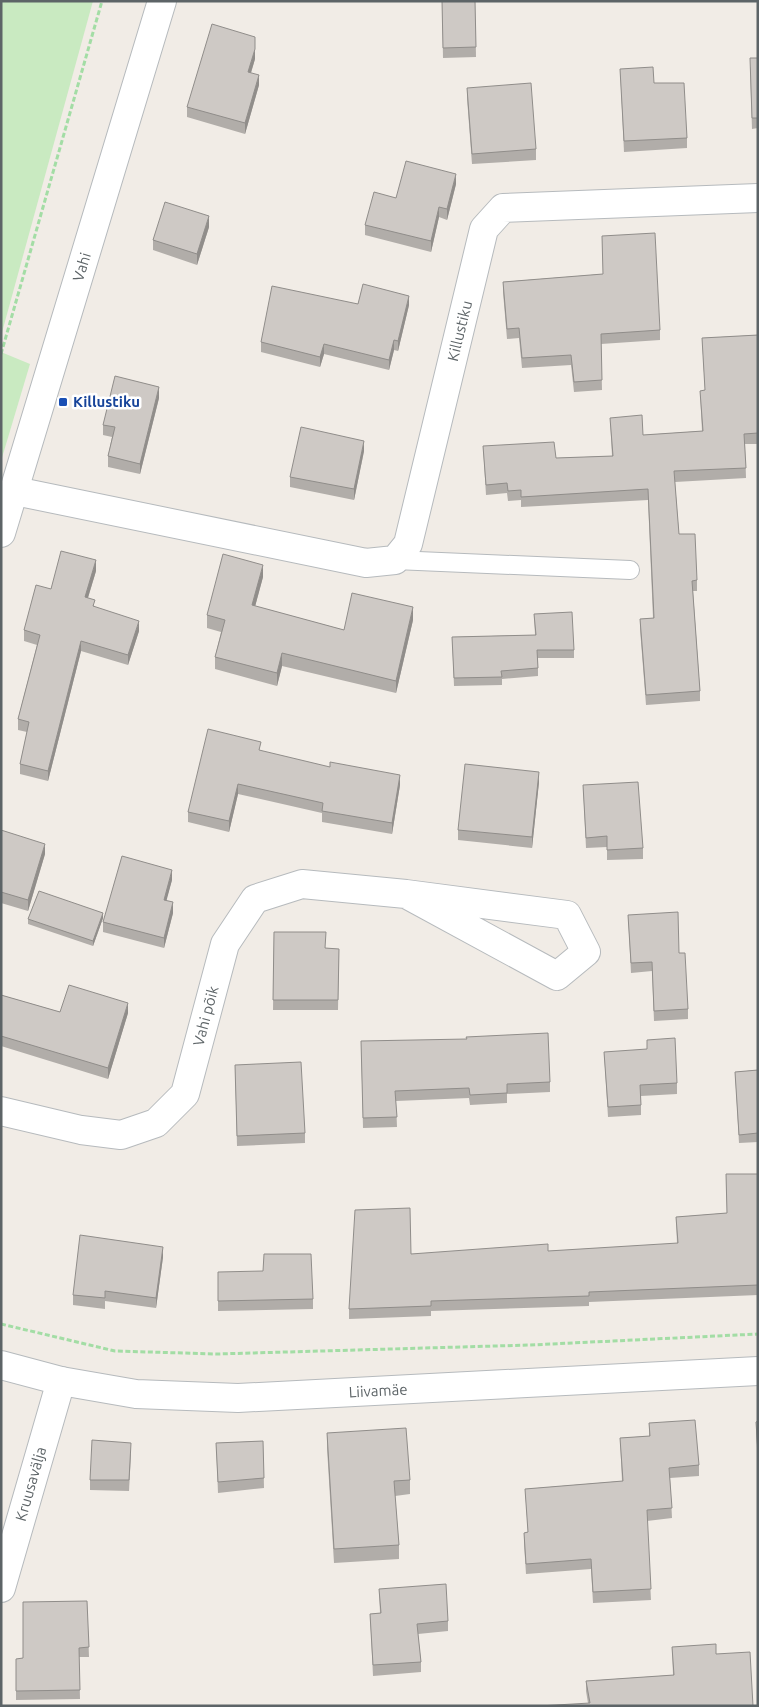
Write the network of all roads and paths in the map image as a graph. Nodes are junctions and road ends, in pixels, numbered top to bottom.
1 (102, 1) edge
2 (148, 1) edge
3 (162, 1) edge
4 (154, 28) junction
5 (758, 198) edge
6 (1, 354) edge
7 (15, 490) junction
8 (1, 533) edge
9 (395, 560) junction
10 (630, 570) dead end
11 (406, 894) junction
12 (1, 1111) edge
13 (1, 1324) edge
14 (758, 1334) edge
15 (1, 1365) edge
16 (758, 1371) edge
17 (61, 1381) junction
18 (1, 1588) edge

1 - 6 path
2 - 4 street
3 - 4 street, Vahi
4 - 7 street, Vahi
5 - 9 street, Killustiku
7 - 8 street, Vahi
7 - 9 street
9 - 10 lane
11 - 11 street, Vahi põik
11 - 12 street, Vahi põik
13 - 14 path
15 - 17 street, Liivamäe
16 - 17 street, Liivamäe
17 - 18 street, Kruusavälja

